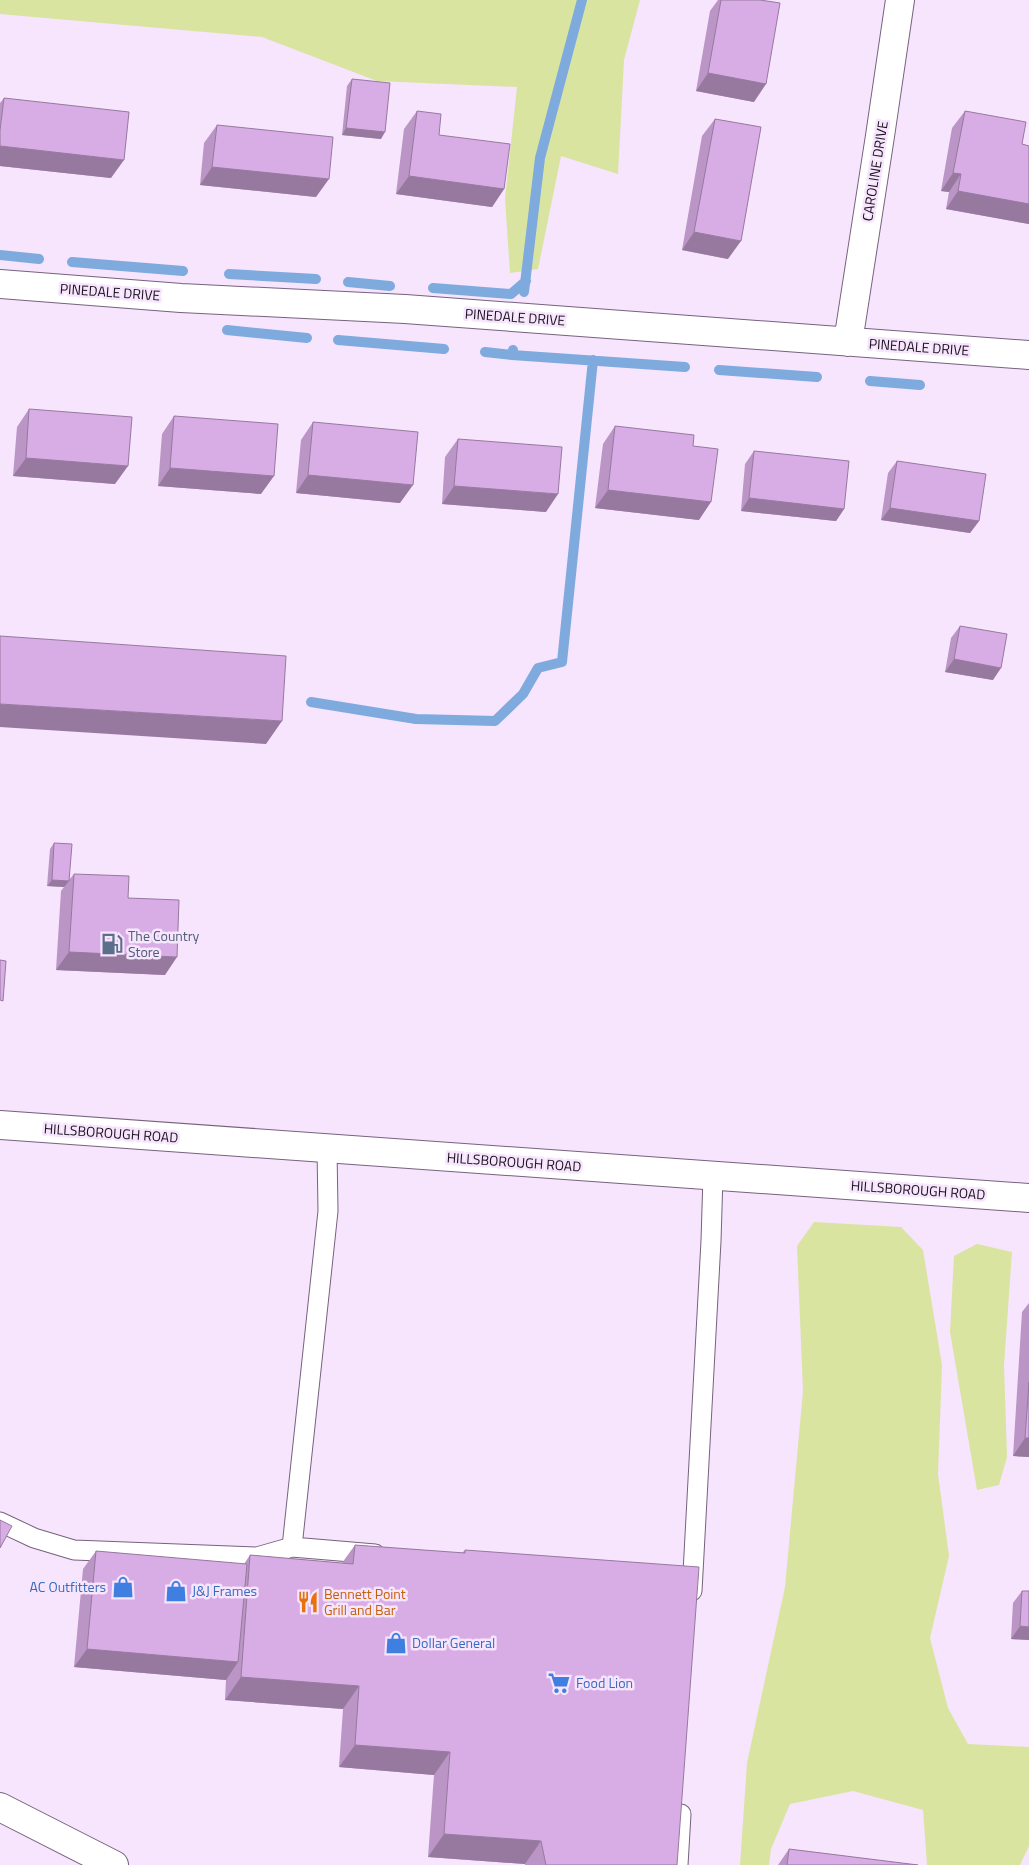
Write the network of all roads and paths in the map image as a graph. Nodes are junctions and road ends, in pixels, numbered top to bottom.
1 (900, 0) edge
2 (0, 284) edge
3 (848, 342) junction
4 (1029, 355) edge
5 (0, 1125) edge
6 (327, 1148) junction
7 (713, 1176) junction
8 (1029, 1198) edge
9 (0, 1522) edge
10 (292, 1547) junction
11 (389, 1555) edge
12 (691, 1610) edge
13 (681, 1796) edge
14 (0, 1807) edge
15 (114, 1865) edge
16 (678, 1865) edge

1 - 3 street, CAROLINE DRIVE
2 - 3 street, PINEDALE DRIVE
3 - 4 street, PINEDALE DRIVE
5 - 6 street, HILLSBOROUGH ROAD
6 - 7 street, HILLSBOROUGH ROAD
6 - 10 lane
7 - 8 street, HILLSBOROUGH ROAD
7 - 12 lane
9 - 10 lane
10 - 11 lane
13 - 16 lane
14 - 15 street

